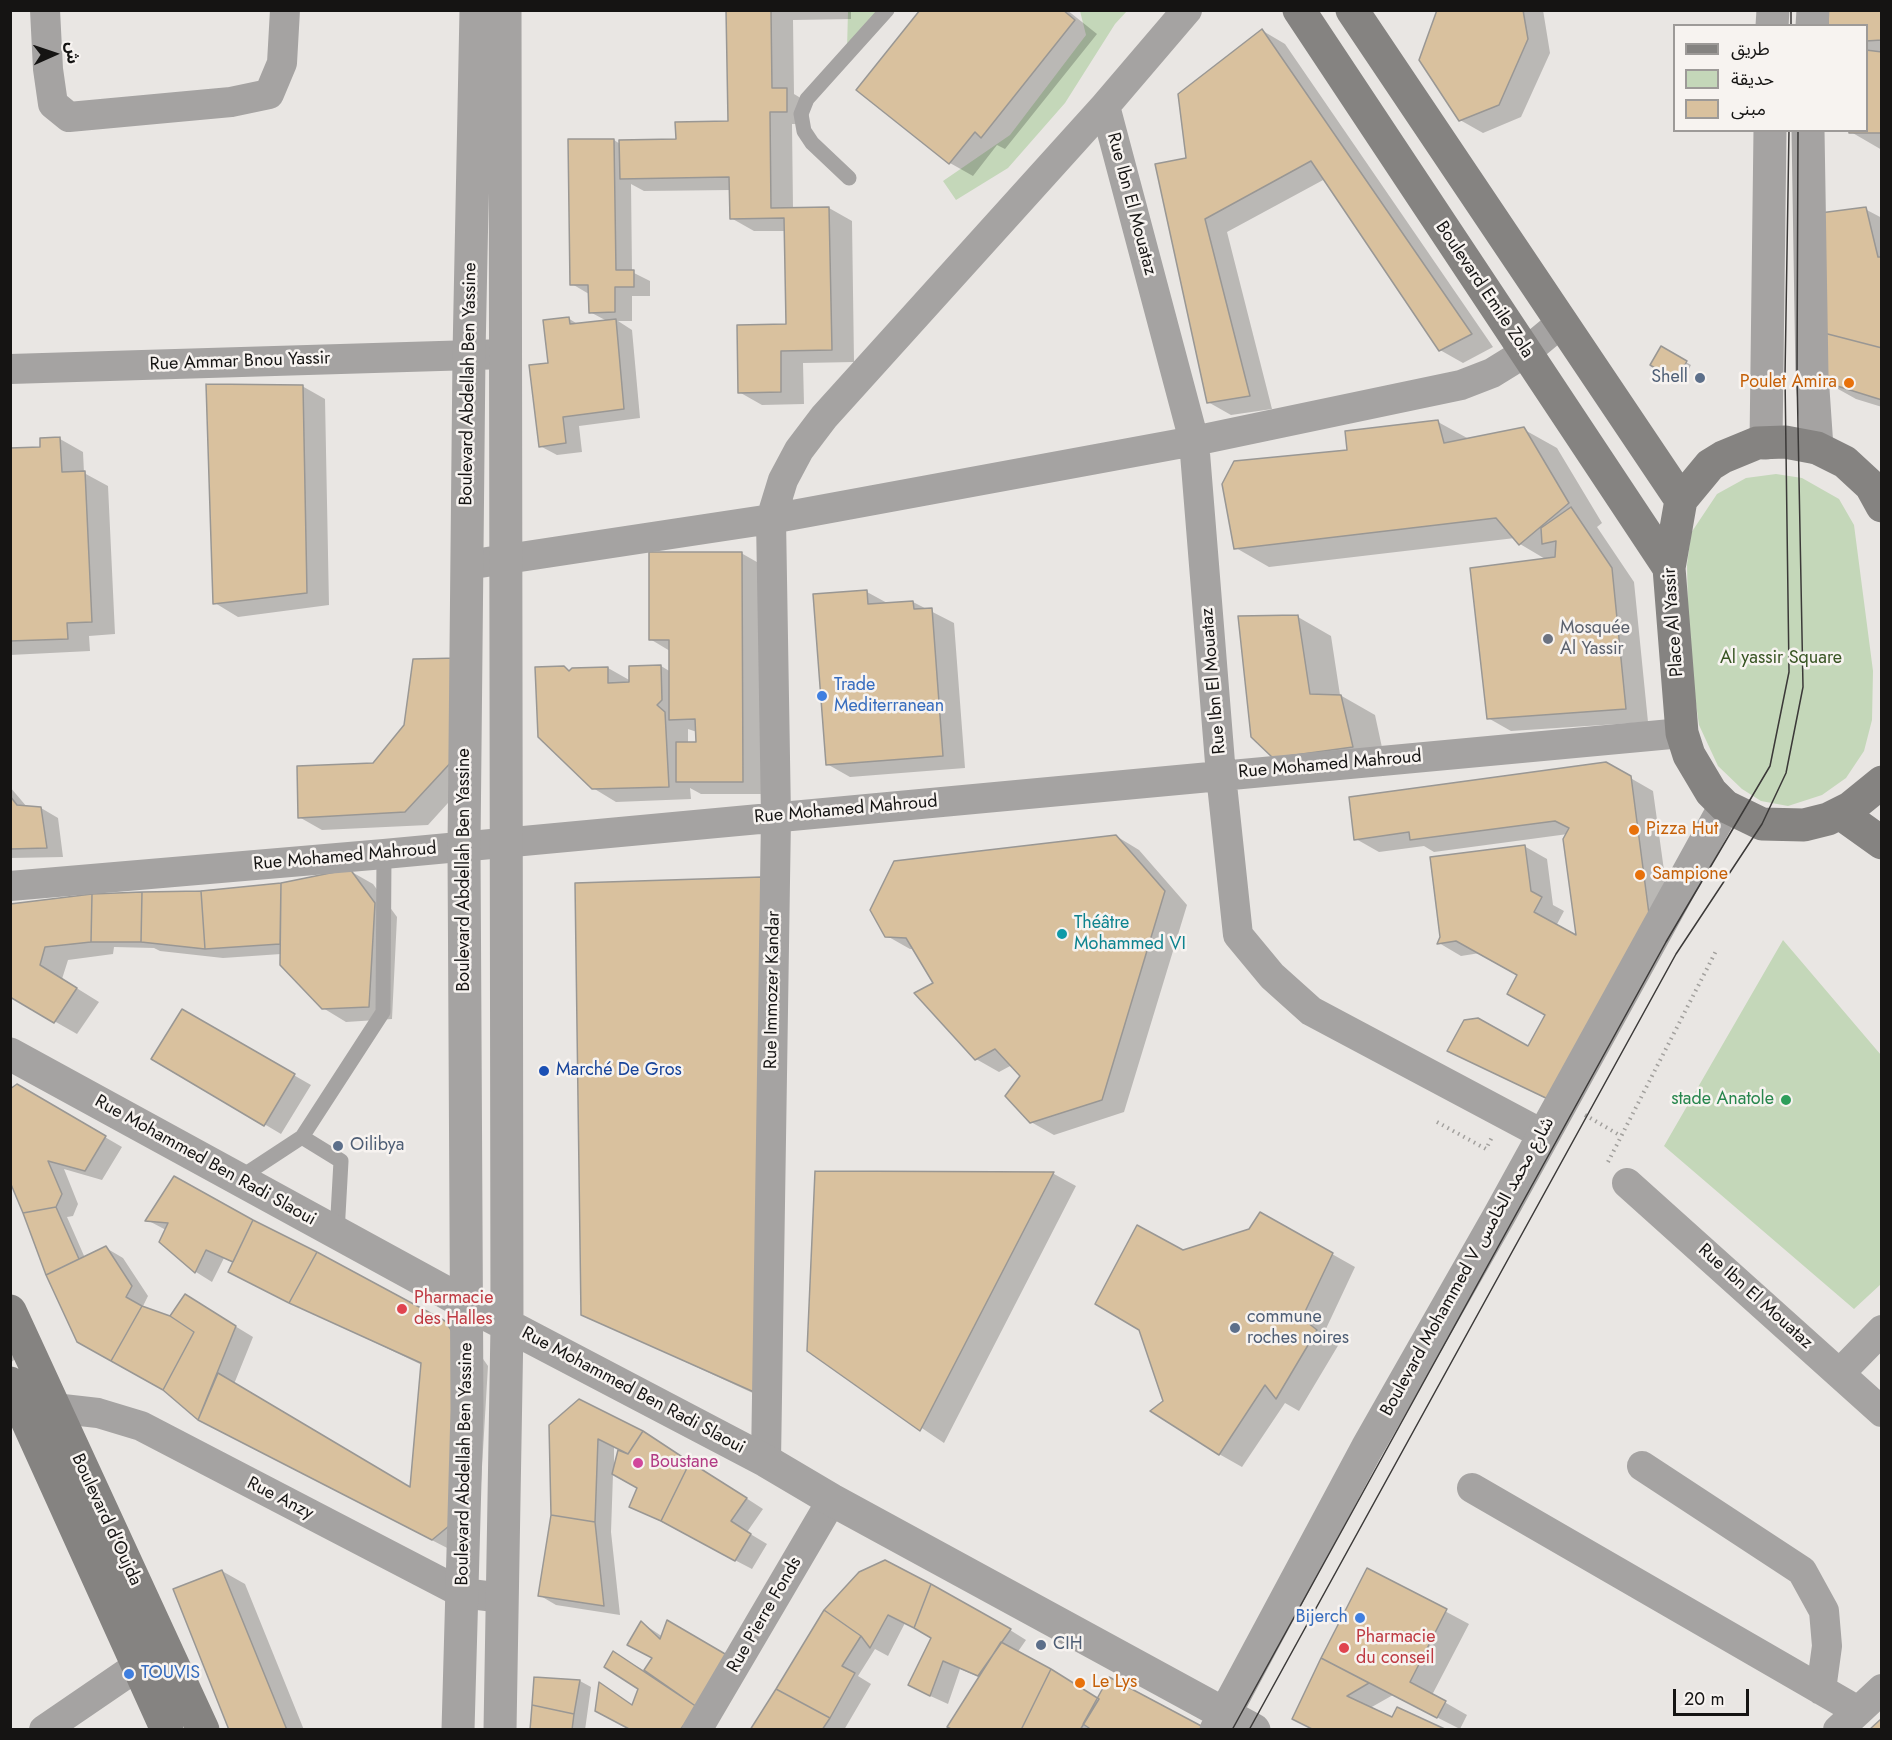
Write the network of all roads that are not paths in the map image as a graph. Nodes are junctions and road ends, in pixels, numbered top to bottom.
1 (45, 10) edge
2 (285, 10) edge
3 (476, 10) edge
4 (505, 10) edge
5 (887, 10) edge
6 (1187, 10) edge
7 (1299, 10) edge
8 (1352, 10) edge
9 (1105, 106) junction
10 (1770, 132) edge
11 (1808, 132) edge
12 (849, 177) dead end
13 (1561, 323) junction
14 (1526, 352) junction
15 (469, 354) junction
16 (506, 354) junction
17 (10, 369) edge
18 (1194, 441) junction
19 (1766, 443) junction
20 (1816, 448) junction
21 (1682, 500) junction
22 (1881, 506) edge
23 (771, 519) junction
24 (505, 561) junction
25 (467, 565) junction
26 (1669, 568) junction
27 (1682, 733) junction
28 (1221, 775) junction
29 (1881, 783) edge
30 (1725, 806) junction
31 (1840, 813) junction
32 (776, 817) junction
33 (507, 842) junction
34 (1881, 843) edge
35 (464, 847) junction
36 (384, 854) junction
37 (10, 886) edge
38 (10, 1054) edge
39 (1542, 1134) junction
40 (302, 1137) junction
41 (1616, 1176) road end
42 (238, 1179) junction
43 (466, 1187) junction
44 (507, 1187) junction
45 (337, 1233) junction
46 (467, 1304) junction
47 (10, 1311) edge
48 (507, 1326) junction
49 (1881, 1330) edge
50 (1840, 1373) junction
51 (10, 1383) edge
52 (30, 1412) edge
53 (1881, 1412) edge
54 (766, 1461) junction
55 (1642, 1466) dead end
56 (1472, 1488) dead end
57 (832, 1500) junction
58 (462, 1593) junction
59 (503, 1598) junction
60 (166, 1648) junction
61 (137, 1664) junction
62 (1881, 1689) edge
63 (1821, 1690) junction
64 (1848, 1720) edge
65 (1220, 1721) edge
66 (44, 1730) edge
67 (166, 1730) edge
68 (203, 1730) edge
69 (458, 1730) edge
70 (500, 1730) edge
71 (697, 1730) edge
72 (1254, 1730) edge

1 - 2 street
3 - 15 street, Boulevard Abdellah Ben Yassine
4 - 16 street, Boulevard Abdellah Ben Yassine
5 - 12 lane
6 - 9 street, Rue Immozer Kandar
7 - 14 main road, Boulevard Emile Zola
8 - 13 main road
9 - 18 street, Rue Ibn El Mouataz
9 - 23 street, Rue Immozer Kandar
10 - 19 street
11 - 20 street
13 - 14 street
13 - 21 main road
14 - 18 street
14 - 26 main road, Boulevard Emile Zola
15 - 16 street, Rue Ammar Bnou Yassir
15 - 17 street, Rue Ammar Bnou Yassir
15 - 25 street, Boulevard Abdellah Ben Yassine
16 - 24 street, Boulevard Abdellah Ben Yassine
18 - 23 street
18 - 28 street, Rue Ibn El Mouataz
19 - 20 main road, Place Al Yassir
19 - 21 main road, Place Al Yassir
20 - 22 main road, Place Al Yassir
21 - 26 main road, Place Al Yassir
23 - 24 street
23 - 32 street, Rue Immozer Kandar
24 - 25 street
24 - 33 street, Boulevard Abdellah Ben Yassine
25 - 35 street, Boulevard Abdellah Ben Yassine
26 - 27 main road, Place Al Yassir
27 - 28 street, Rue Mohamed Mahroud
27 - 30 main road, Place Al Yassir
28 - 32 street, Rue Mohamed Mahroud
28 - 39 street, Rue Ibn El Mouataz
29 - 31 main road, Place Al Yassir
30 - 31 main road, Place Al Yassir
30 - 39 street, Boulevard Mohammed V شارع محمد الخامس
31 - 34 main road
32 - 33 street, Rue Mohamed Mahroud
32 - 54 street, Rue Immozer Kandar
33 - 35 street, Rue Mohamed Mahroud
33 - 44 street, Boulevard Abdellah Ben Yassine
35 - 36 street, Rue Mohamed Mahroud
35 - 43 street, Boulevard Abdellah Ben Yassine
36 - 37 street, Rue Mohamed Mahroud
36 - 40 lane
38 - 42 street, Rue Mohammed Ben Radi Slaoui
39 - 65 street, Boulevard Mohammed V شارع محمد الخامس
40 - 42 lane
40 - 45 lane
41 - 50 street, Rue Ibn El Mouataz
42 - 45 street, Rue Mohammed Ben Radi Slaoui
43 - 44 street
43 - 46 street, Boulevard Abdellah Ben Yassine
44 - 48 street, Boulevard Abdellah Ben Yassine
45 - 46 street, Rue Mohammed Ben Radi Slaoui
46 - 48 street, Rue Mohammed Ben Radi Slaoui
46 - 58 street, Boulevard Abdellah Ben Yassine
47 - 52 main road, Boulevard d'Oujda
48 - 54 street, Rue Mohammed Ben Radi Slaoui
48 - 59 street, Boulevard Abdellah Ben Yassine
49 - 50 street
50 - 53 street, Rue Ibn El Mouataz
51 - 52 main road, Boulevard d'Oujda
52 - 58 street, Rue Anzy
52 - 60 main road, Boulevard d'Oujda
52 - 61 main road, Boulevard d'Oujda
54 - 57 street, Rue Mohammed Ben Radi Slaoui
55 - 63 street
56 - 63 street
57 - 65 street, Rue Mohammed Ben Radi Slaoui
57 - 71 street, Rue Pierre Fonds
58 - 59 street, Rue Anzy
58 - 69 street, Boulevard Abdellah Ben Yassine
59 - 70 street, Boulevard Abdellah Ben Yassine
60 - 61 street
60 - 68 main road, Boulevard d'Oujda
61 - 66 street
61 - 67 main road, Boulevard d'Oujda
62 - 64 street
63 - 64 street
65 - 72 street, Rue Mohammed Ben Radi Slaoui

